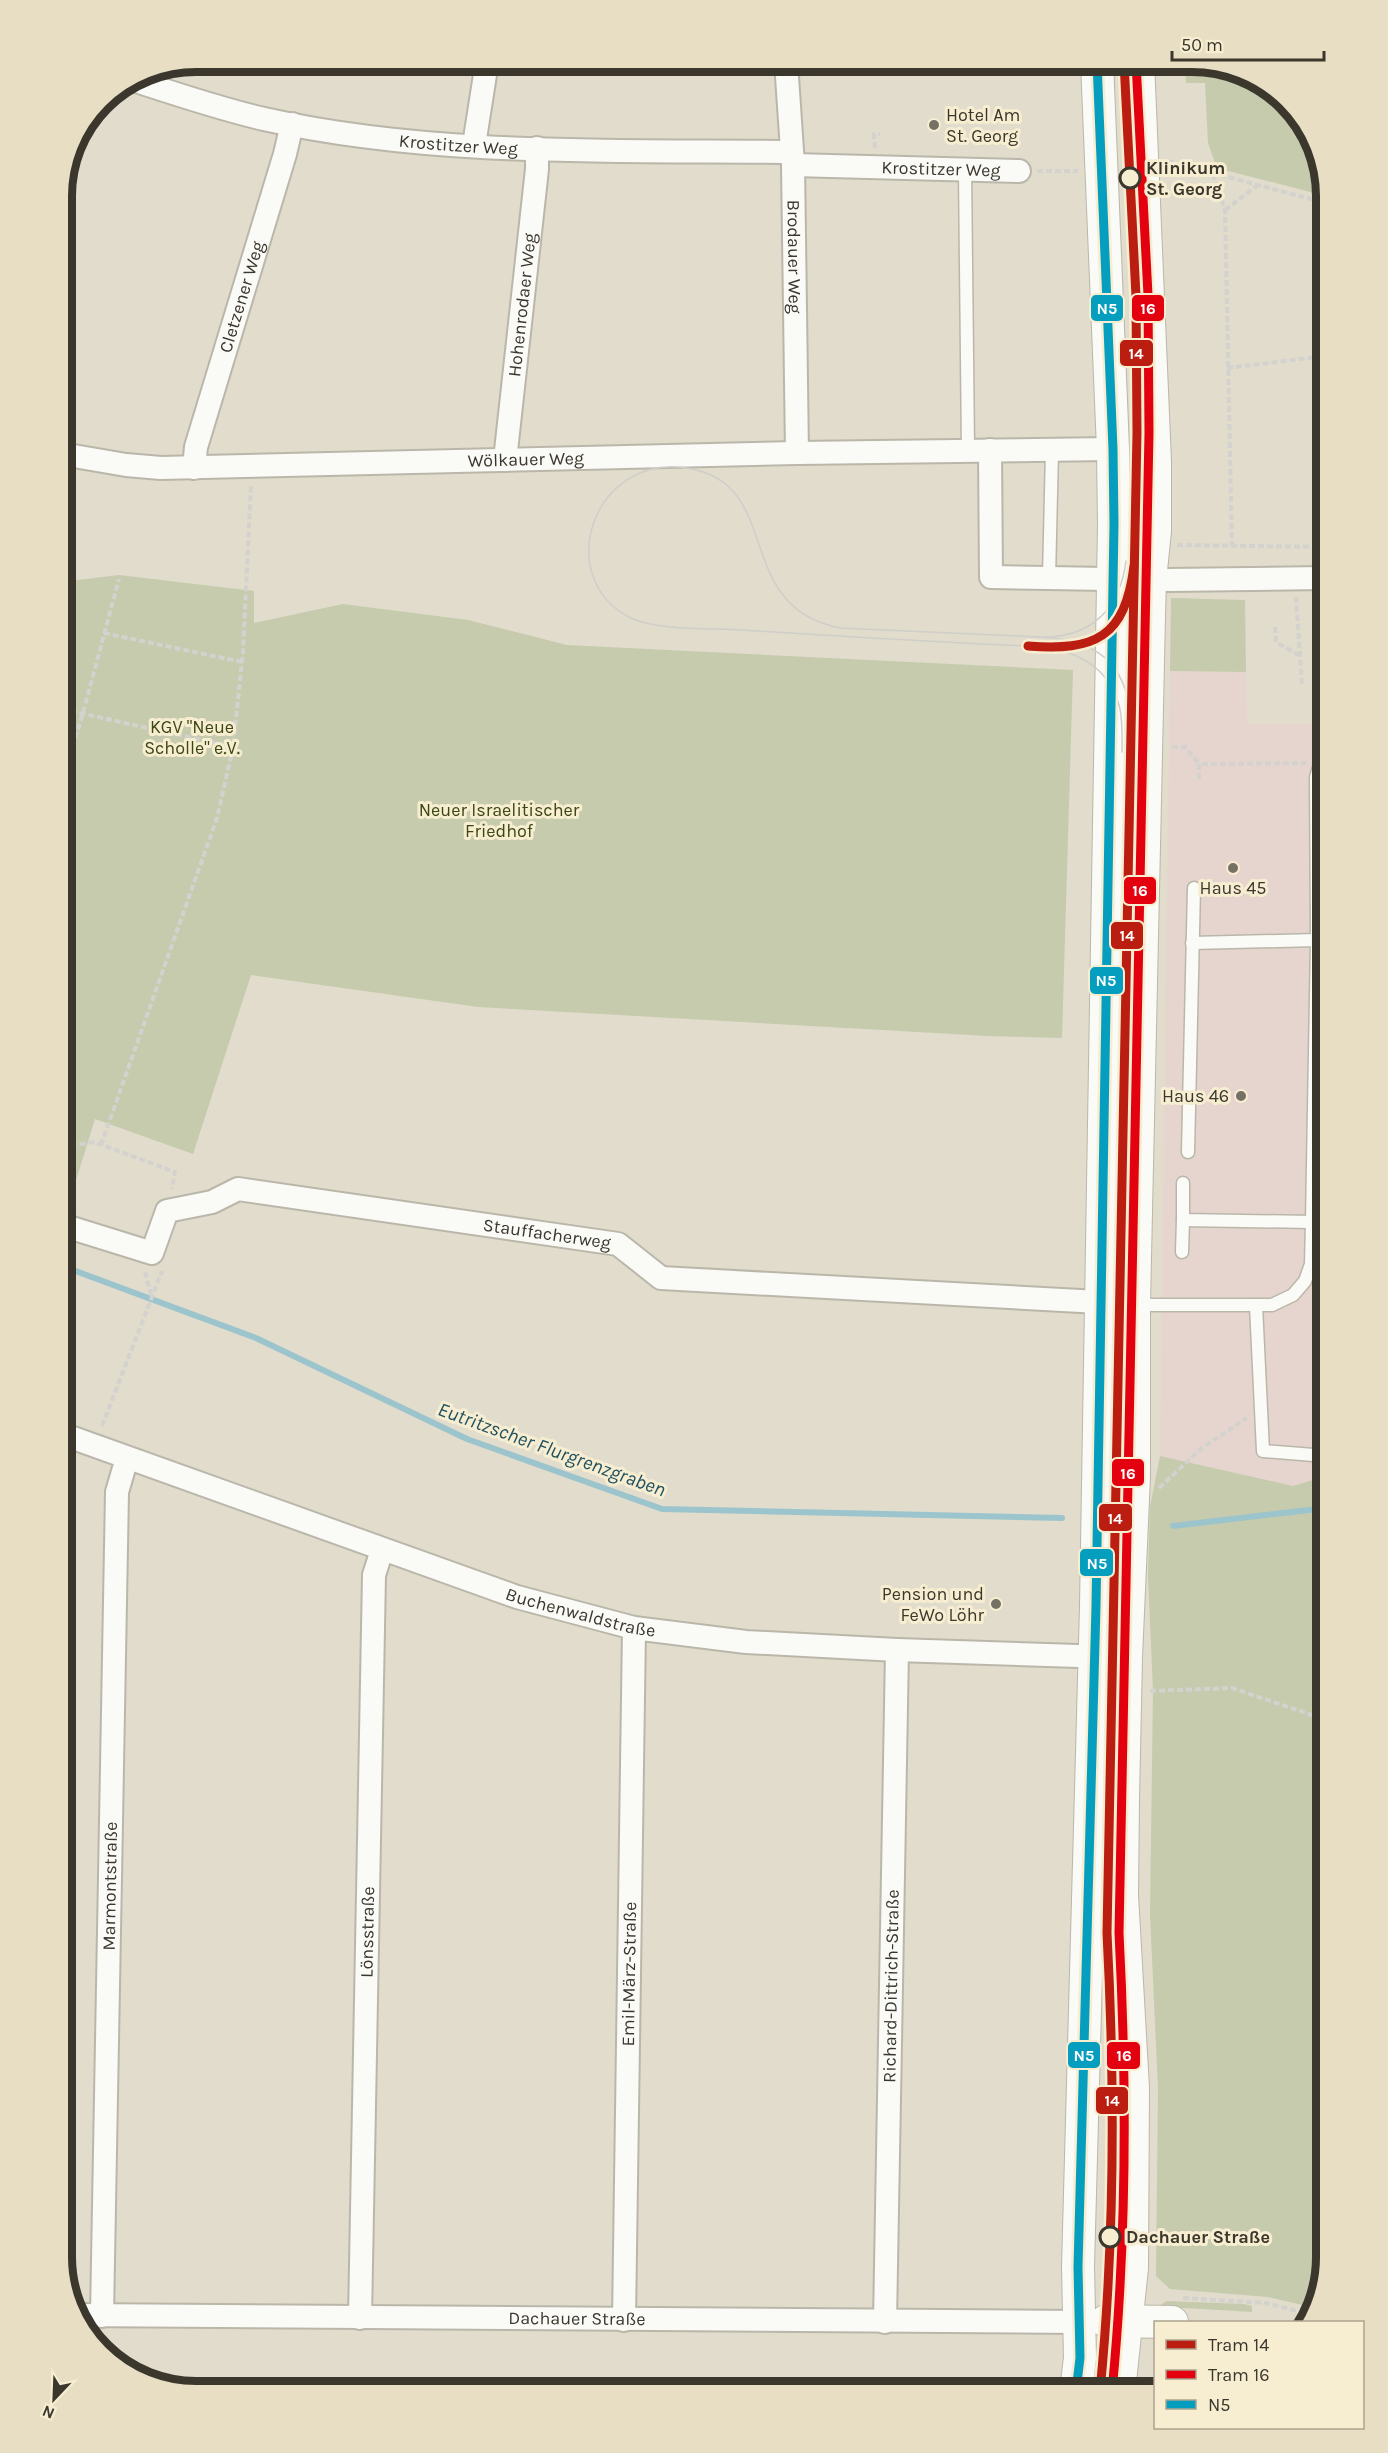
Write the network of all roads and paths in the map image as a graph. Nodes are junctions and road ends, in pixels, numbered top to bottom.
1 (485, 72) edge
2 (787, 72) edge
3 (1097, 72) edge
4 (1138, 72) edge
5 (144, 84) edge
6 (292, 124) junction
7 (474, 145) junction
8 (537, 148) junction
9 (1142, 153) junction
10 (792, 159) junction
11 (965, 170) junction
12 (1019, 171) joint
13 (1081, 171) dead end
14 (1213, 174) junction
15 (1258, 185) junction
16 (1316, 200) edge
17 (1225, 210) junction
18 (1316, 357) edge
19 (1227, 368) junction
20 (1113, 449) junction
21 (968, 450) junction
22 (990, 450) junction
23 (1052, 451) junction
24 (797, 453) junction
25 (72, 456) edge
26 (505, 460) junction
27 (252, 466) junction
28 (194, 468) junction
29 (1172, 544) dead end
30 (1232, 546) junction
31 (1316, 547) edge
32 (1049, 578) junction
33 (1316, 578) edge
34 (118, 579) dead end
35 (1113, 579) junction
36 (1296, 579) junction
37 (1150, 580) junction
38 (1275, 627) dead end
39 (104, 633) junction
40 (1300, 657) junction
41 (242, 662) junction
42 (1302, 685) dead end
43 (72, 711) edge
44 (82, 713) junction
45 (72, 747) edge
46 (233, 747) junction
47 (1170, 747) dead end
48 (1316, 763) edge
49 (1199, 764) junction
50 (1199, 778) dead end
51 (1194, 888) dead end
52 (1316, 940) edge
53 (1192, 943) junction
54 (1316, 996) edge
55 (72, 1145) edge
56 (101, 1145) junction
57 (1188, 1152) dead end
58 (1184, 1183) dead end
59 (167, 1211) junction
60 (1183, 1220) junction
61 (1312, 1222) junction
62 (72, 1229) edge
63 (1182, 1252) dead end
64 (164, 1265) dead end
65 (1099, 1302) junction
66 (1134, 1304) junction
67 (1256, 1305) junction
68 (1262, 1407) junction
69 (72, 1438) edge
70 (94, 1446) junction
71 (1316, 1455) edge
72 (127, 1458) junction
73 (1151, 1495) dead end
74 (382, 1550) junction
75 (634, 1628) junction
76 (897, 1650) junction
77 (1094, 1657) junction
78 (1126, 1657) junction
79 (1147, 1691) dead end
80 (1316, 1715) edge
81 (1175, 2310) edge
82 (1302, 2312) edge
83 (87, 2315) edge
84 (102, 2316) junction
85 (360, 2318) junction
86 (624, 2320) junction
87 (885, 2322) junction
88 (1081, 2322) junction
89 (1127, 2322) junction
90 (1077, 2381) edge
91 (1120, 2381) edge

1 - 7 street
2 - 10 street, Brodauer Weg
3 - 20 main road
4 - 9 main road
5 - 6 street, Krostitzer Weg
6 - 7 street, Krostitzer Weg
6 - 28 street, Cletzener Weg
7 - 8 street, Krostitzer Weg
8 - 10 street, Krostitzer Weg
8 - 26 street, Hohenrodaer Weg
9 - 14 path
9 - 37 main road
10 - 11 street, Krostitzer Weg
10 - 24 street, Brodauer Weg
11 - 12 street, Krostitzer Weg
11 - 21 lane
12 - 13 path
14 - 15 path
14 - 17 path
15 - 16 path
15 - 17 path
17 - 19 path
18 - 19 path
19 - 30 path
20 - 23 street, Wölkauer Weg
20 - 35 main road
21 - 22 street, Wölkauer Weg
21 - 24 street, Wölkauer Weg
22 - 23 street, Wölkauer Weg
22 - 32 street
23 - 32 lane
24 - 26 street, Wölkauer Weg
25 - 28 street, Wölkauer Weg
26 - 27 street, Wölkauer Weg
27 - 28 street, Wölkauer Weg
27 - 41 path
29 - 30 path
30 - 31 path
32 - 35 street
33 - 36 street
34 - 39 path
35 - 37 street
35 - 65 main road
36 - 37 street
36 - 40 path
37 - 66 main road
38 - 40 path
39 - 41 path
39 - 44 path
40 - 42 path
41 - 46 path
43 - 44 path
44 - 45 path
44 - 46 path
46 - 56 path
47 - 49 path
48 - 49 path
49 - 50 path
51 - 53 lane
52 - 53 lane
53 - 57 lane
54 - 61 lane
55 - 56 path
56 - 59 path
58 - 60 lane
59 - 62 street
59 - 65 street, Stauffacherweg
60 - 61 lane
60 - 63 lane
61 - 67 lane
64 - 70 path
65 - 66 lane
65 - 77 main road
66 - 67 lane
66 - 78 main road
67 - 68 lane
68 - 71 lane
68 - 73 path
69 - 70 street, Buchenwaldstraße
70 - 72 street, Buchenwaldstraße
72 - 74 street, Buchenwaldstraße
72 - 84 street, Marmontstraße
74 - 75 street, Buchenwaldstraße
74 - 85 street, Lönsstraße
75 - 76 street, Buchenwaldstraße
75 - 86 street, Emil-März-Straße
76 - 77 street, Buchenwaldstraße
76 - 87 street, Richard-Dittrich-Straße
77 - 78 street, Buchenwaldstraße
77 - 88 main road
78 - 89 main road
79 - 80 path
81 - 82 path
81 - 89 main road
83 - 84 street, Dachauer Straße
84 - 85 street, Dachauer Straße
85 - 86 street, Dachauer Straße
86 - 87 street, Dachauer Straße
87 - 88 street, Dachauer Straße
88 - 89 main road
88 - 90 main road
89 - 91 main road

